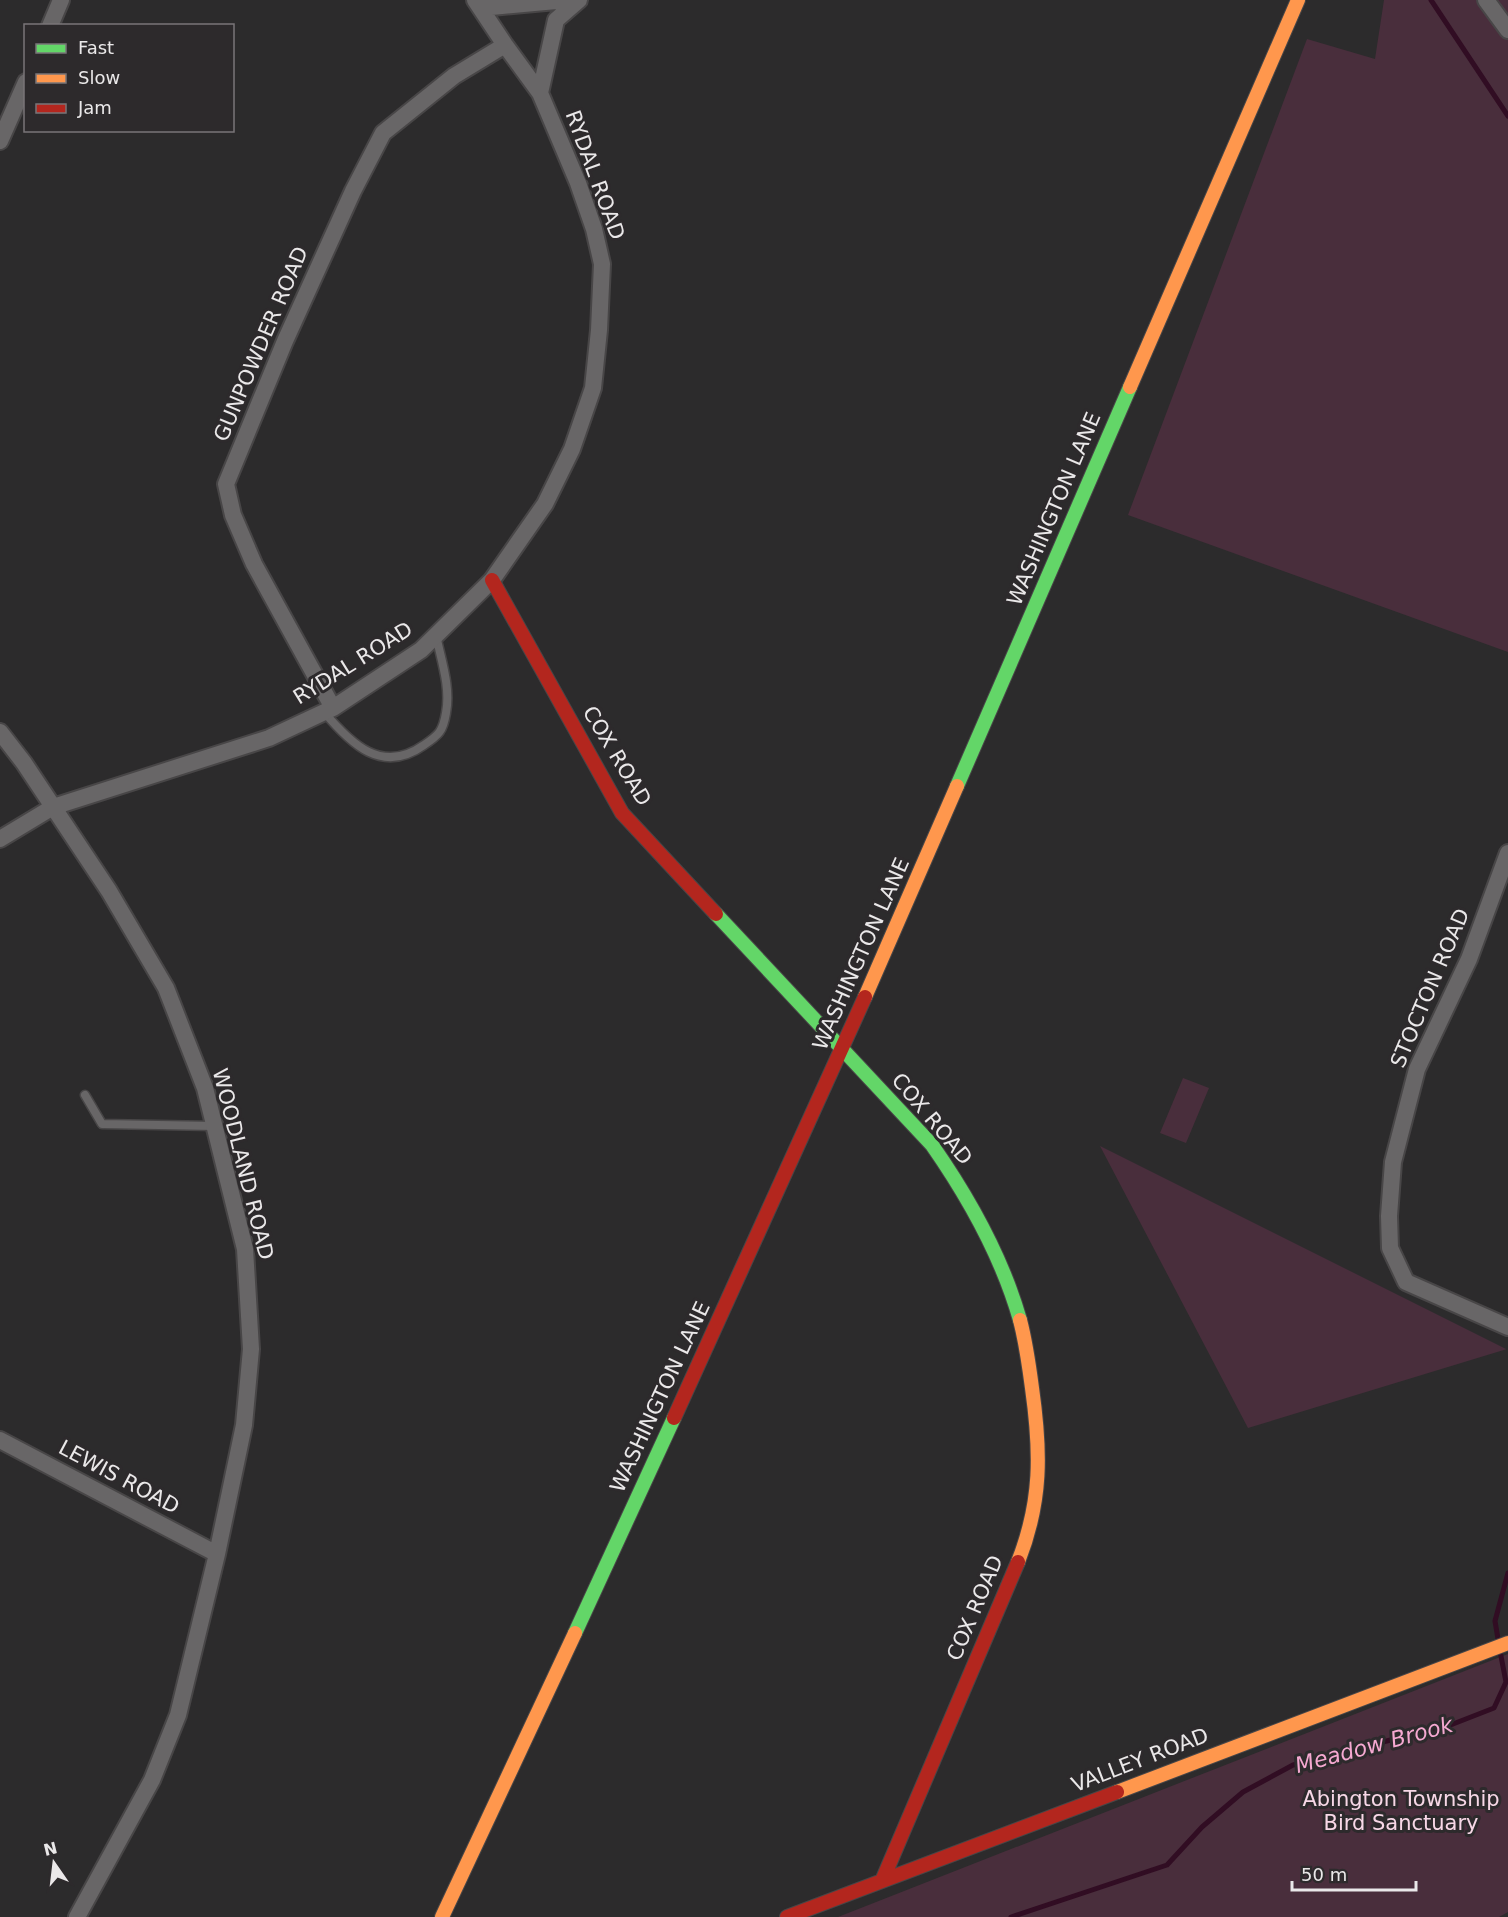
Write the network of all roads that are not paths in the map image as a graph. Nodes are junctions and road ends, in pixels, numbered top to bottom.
1 (61, 0) edge
2 (567, 0) edge
3 (579, 0) edge
4 (1298, 0) edge
5 (1486, 0) edge
6 (478, 4) edge
7 (51, 24) edge
8 (1508, 30) edge
9 (505, 45) junction
10 (24, 87) edge
11 (540, 93) junction
12 (0, 141) edge
13 (492, 580) junction
14 (436, 636) junction
15 (328, 710) junction
16 (0, 732) edge
17 (53, 807) junction
18 (0, 838) edge
19 (1508, 853) edge
20 (842, 1050) junction
21 (85, 1095) dead end
22 (215, 1126) junction
23 (1508, 1327) edge
24 (0, 1440) edge
25 (217, 1554) junction
26 (1508, 1643) edge
27 (882, 1881) junction
28 (77, 1917) edge
29 (442, 1917) edge
30 (788, 1917) edge

1 - 7 street
2 - 6 street
3 - 11 street, RYDAL ROAD
4 - 20 street, WASHINGTON LANE
5 - 8 street
6 - 9 street
9 - 11 street
9 - 15 street, GUNPOWDER ROAD
10 - 12 street
11 - 13 street, RYDAL ROAD
13 - 14 street, RYDAL ROAD
13 - 20 street, COX ROAD
14 - 15 street, RYDAL ROAD
14 - 15 lane
15 - 17 street, RYDAL ROAD
16 - 17 street, WOODLAND ROAD
17 - 18 street, RYDAL ROAD
17 - 22 street, WOODLAND ROAD
19 - 23 street, STOCTON ROAD
20 - 27 street, COX ROAD
20 - 29 street, WASHINGTON LANE
21 - 22 lane
22 - 25 street, WOODLAND ROAD
24 - 25 street, LEWIS ROAD
25 - 28 street, WOODLAND ROAD
26 - 27 street, VALLEY ROAD
27 - 30 street, VALLEY ROAD

